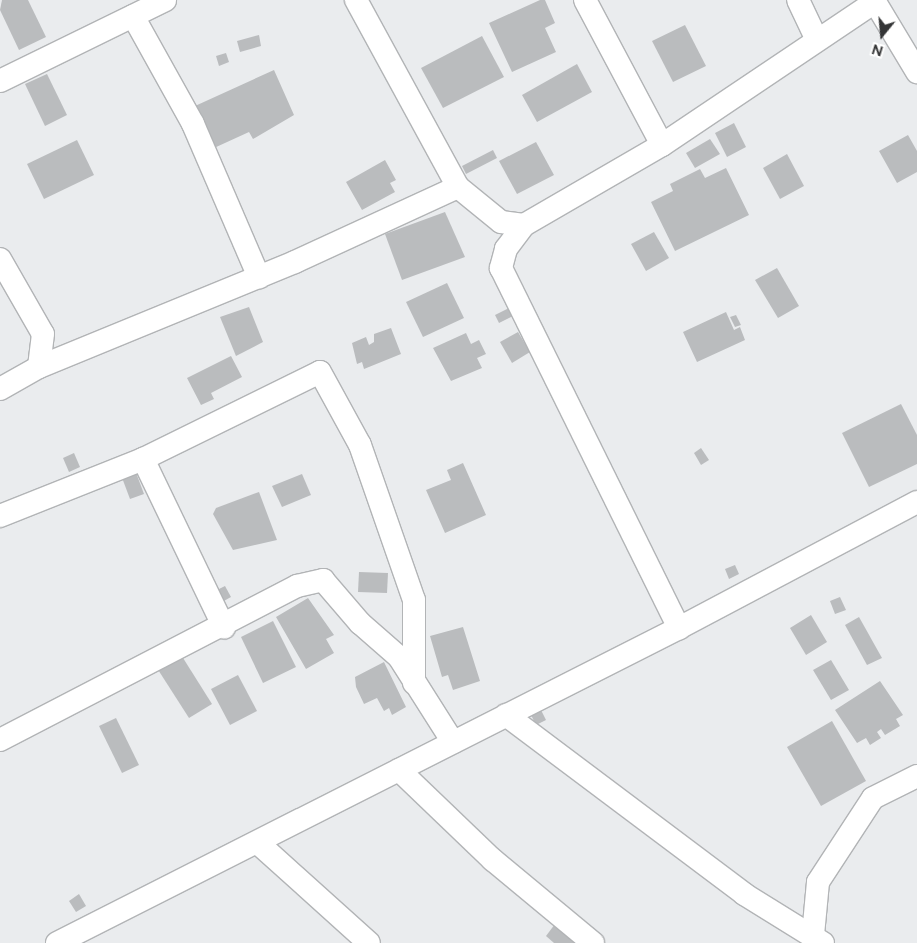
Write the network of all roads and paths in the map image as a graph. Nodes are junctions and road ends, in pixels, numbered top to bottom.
1 (165, 0) edge
2 (356, 0) edge
3 (586, 0) edge
4 (798, 0) edge
5 (876, 1) edge
6 (133, 16) junction
7 (817, 40) junction
8 (917, 72) edge
9 (0, 81) edge
10 (662, 145) junction
11 (458, 187) junction
12 (524, 225) junction
13 (0, 259) edge
14 (259, 277) junction
15 (39, 367) junction
16 (0, 389) edge
17 (143, 459) junction
18 (917, 502) edge
19 (0, 516) edge
20 (224, 627) junction
21 (679, 628) junction
22 (414, 683) junction
23 (506, 715) junction
24 (0, 740) edge
25 (453, 742) junction
26 (399, 770) junction
27 (917, 776) edge
28 (258, 843) junction
29 (818, 939) edge
30 (57, 943) edge
31 (369, 943) edge
32 (593, 943) edge

1 - 6 street
2 - 11 street
3 - 10 street
4 - 7 street
5 - 7 street
5 - 8 street
6 - 9 street
6 - 14 street
7 - 10 street
10 - 12 street
11 - 12 street
11 - 14 street
12 - 21 street
13 - 15 street
14 - 15 street
15 - 16 street
17 - 19 street
17 - 20 street
17 - 22 street
18 - 21 street
20 - 22 street
20 - 24 street
21 - 23 street
22 - 25 street
23 - 25 street
23 - 29 street
25 - 26 street
26 - 28 street
26 - 32 street
27 - 29 street
28 - 30 street
28 - 31 street

